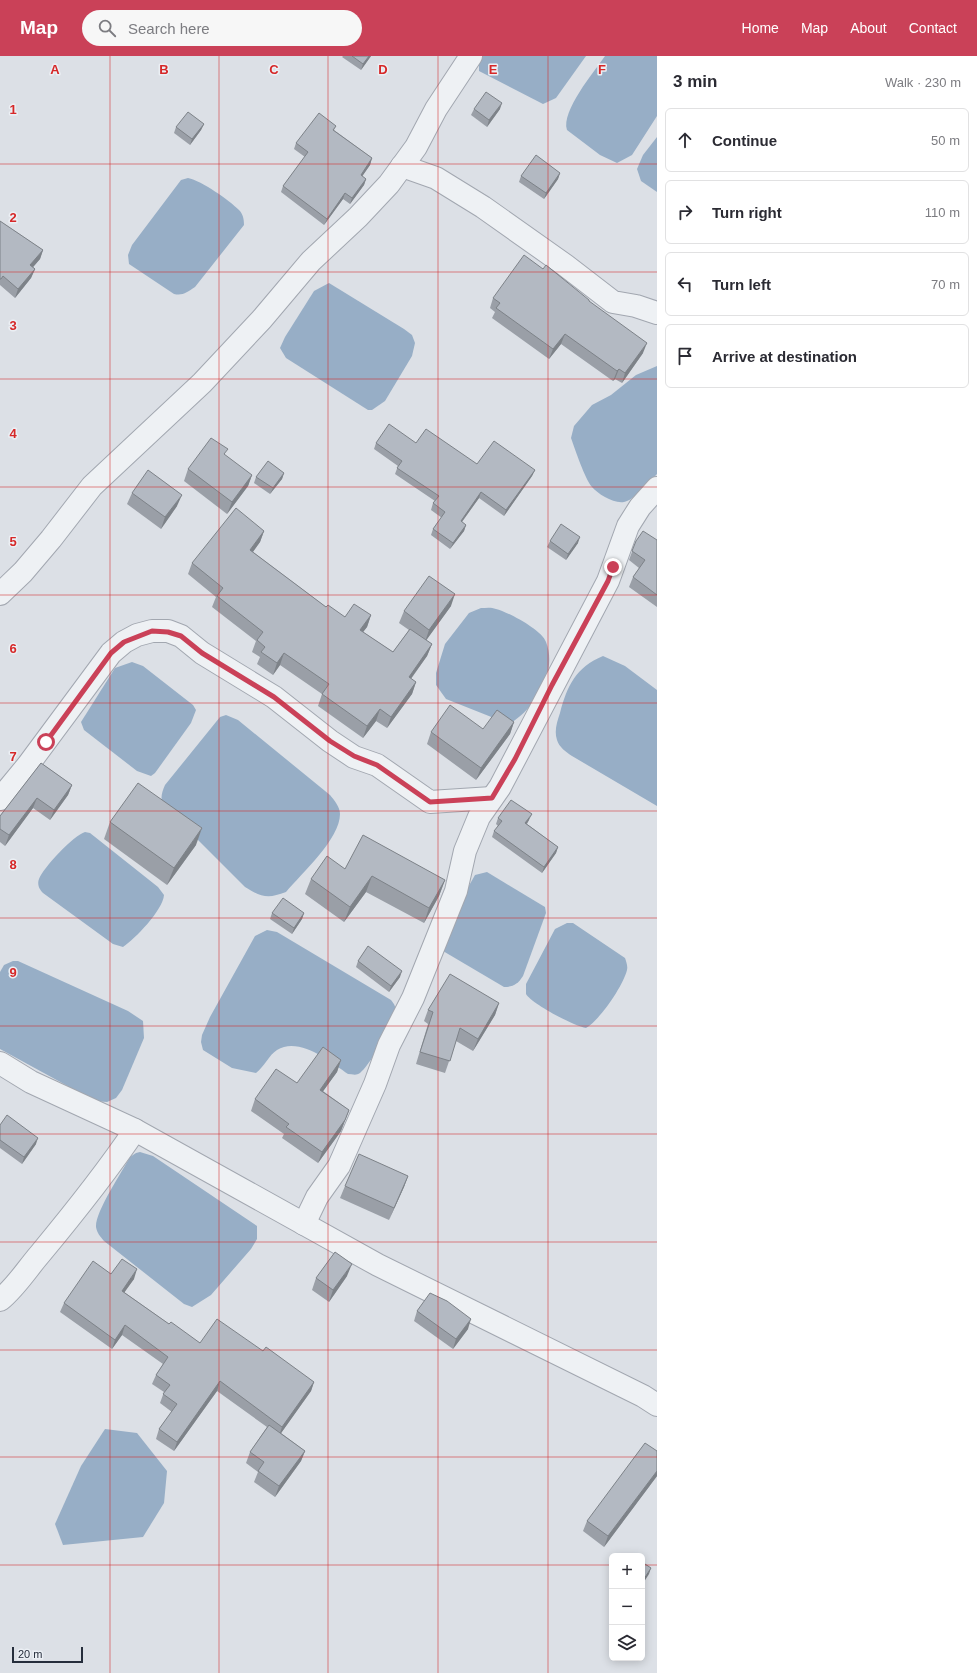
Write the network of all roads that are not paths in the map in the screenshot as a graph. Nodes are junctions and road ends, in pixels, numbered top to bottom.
1 (471, 56) edge
2 (402, 166) junction
3 (657, 313) edge
4 (657, 488) edge
5 (0, 594) edge
6 (492, 798) junction
7 (0, 800) edge
8 (0, 1063) edge
9 (136, 1130) junction
10 (304, 1224) junction
11 (0, 1300) edge
12 (657, 1405) edge

1 - 2 street
2 - 3 street
2 - 5 street
4 - 6 street
6 - 7 street
6 - 10 street
8 - 9 street
9 - 10 street
9 - 11 street
10 - 12 street

